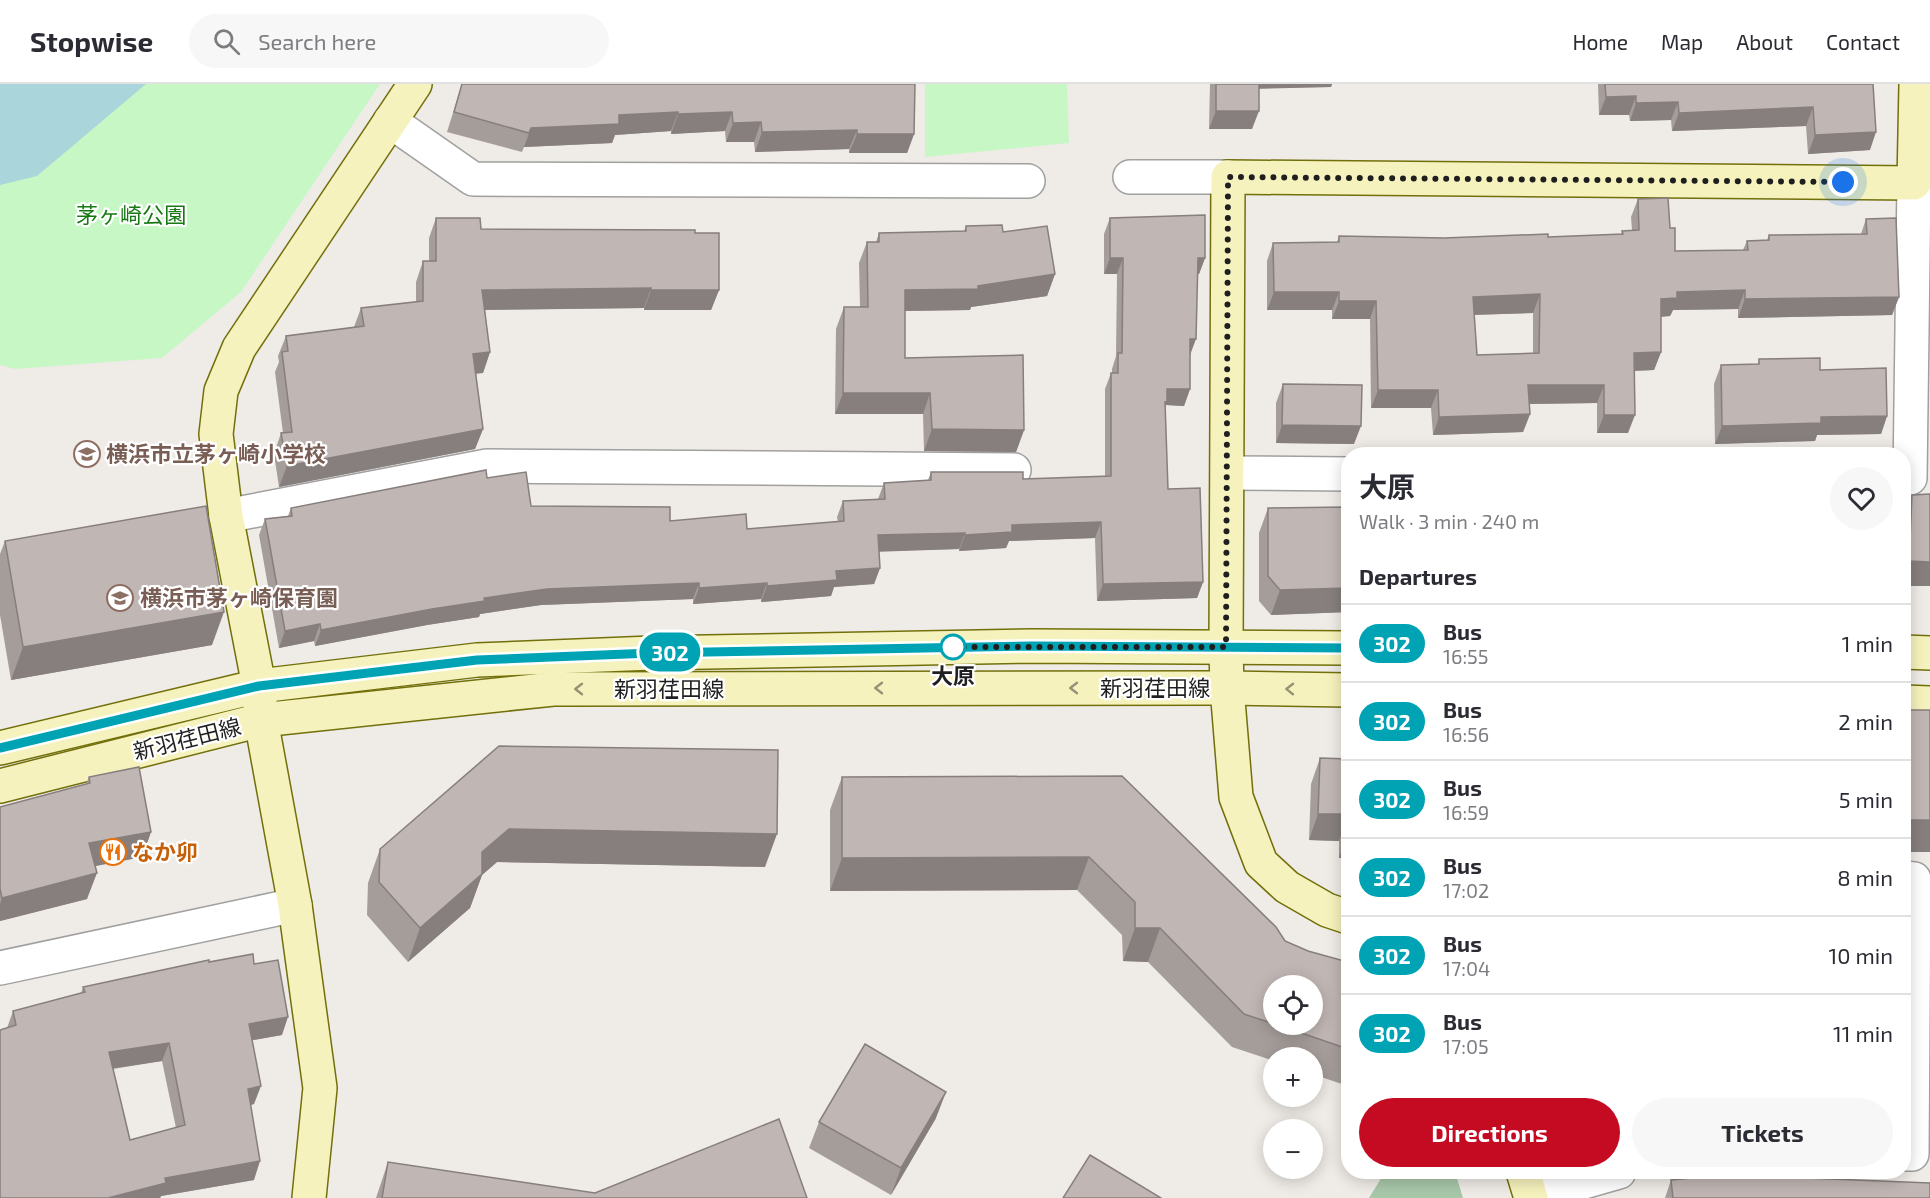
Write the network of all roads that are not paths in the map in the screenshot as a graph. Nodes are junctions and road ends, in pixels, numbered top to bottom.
1 (415, 84) edge
2 (1916, 84) edge
3 (390, 121) junction
4 (1130, 177) dead end
5 (1228, 177) junction
6 (1028, 181) dead end
7 (1914, 183) junction
8 (1910, 447) edge
9 (1014, 470) edge
10 (1228, 473) junction
11 (1341, 474) edge
12 (226, 516) junction
13 (1226, 647) junction
14 (1341, 648) edge
15 (1911, 652) edge
16 (1930, 652) edge
17 (259, 686) junction
18 (1227, 688) junction
19 (1341, 690) edge
20 (1911, 702) edge
21 (1930, 703) edge
22 (261, 720) junction
23 (0, 748) edge
24 (0, 786) edge
25 (1911, 879) edge
26 (295, 905) junction
27 (1341, 915) edge
28 (0, 968) edge
29 (1911, 1154) edge
30 (1525, 1179) edge
31 (1595, 1179) edge
32 (307, 1198) edge
33 (1531, 1198) edge

1 - 3 street
2 - 7 street
3 - 6 street
3 - 12 street
4 - 5 street
5 - 7 street
5 - 10 street
7 - 8 street
9 - 12 street
10 - 11 street
10 - 13 street
12 - 17 street
13 - 14 street, 新羽荏田線
13 - 17 street, 新羽荏田線
13 - 18 street
15 - 16 street
17 - 22 street
17 - 23 street, 新羽荏田線
19 -> 18 street, 新羽荏田線
18 -> 22 street, 新羽荏田線
18 - 27 street
20 - 21 street
22 - 24 street, 新羽荏田線
22 - 26 street
25 - 29 street
26 - 28 street
26 - 32 street
30 - 33 street
31 - 33 street

